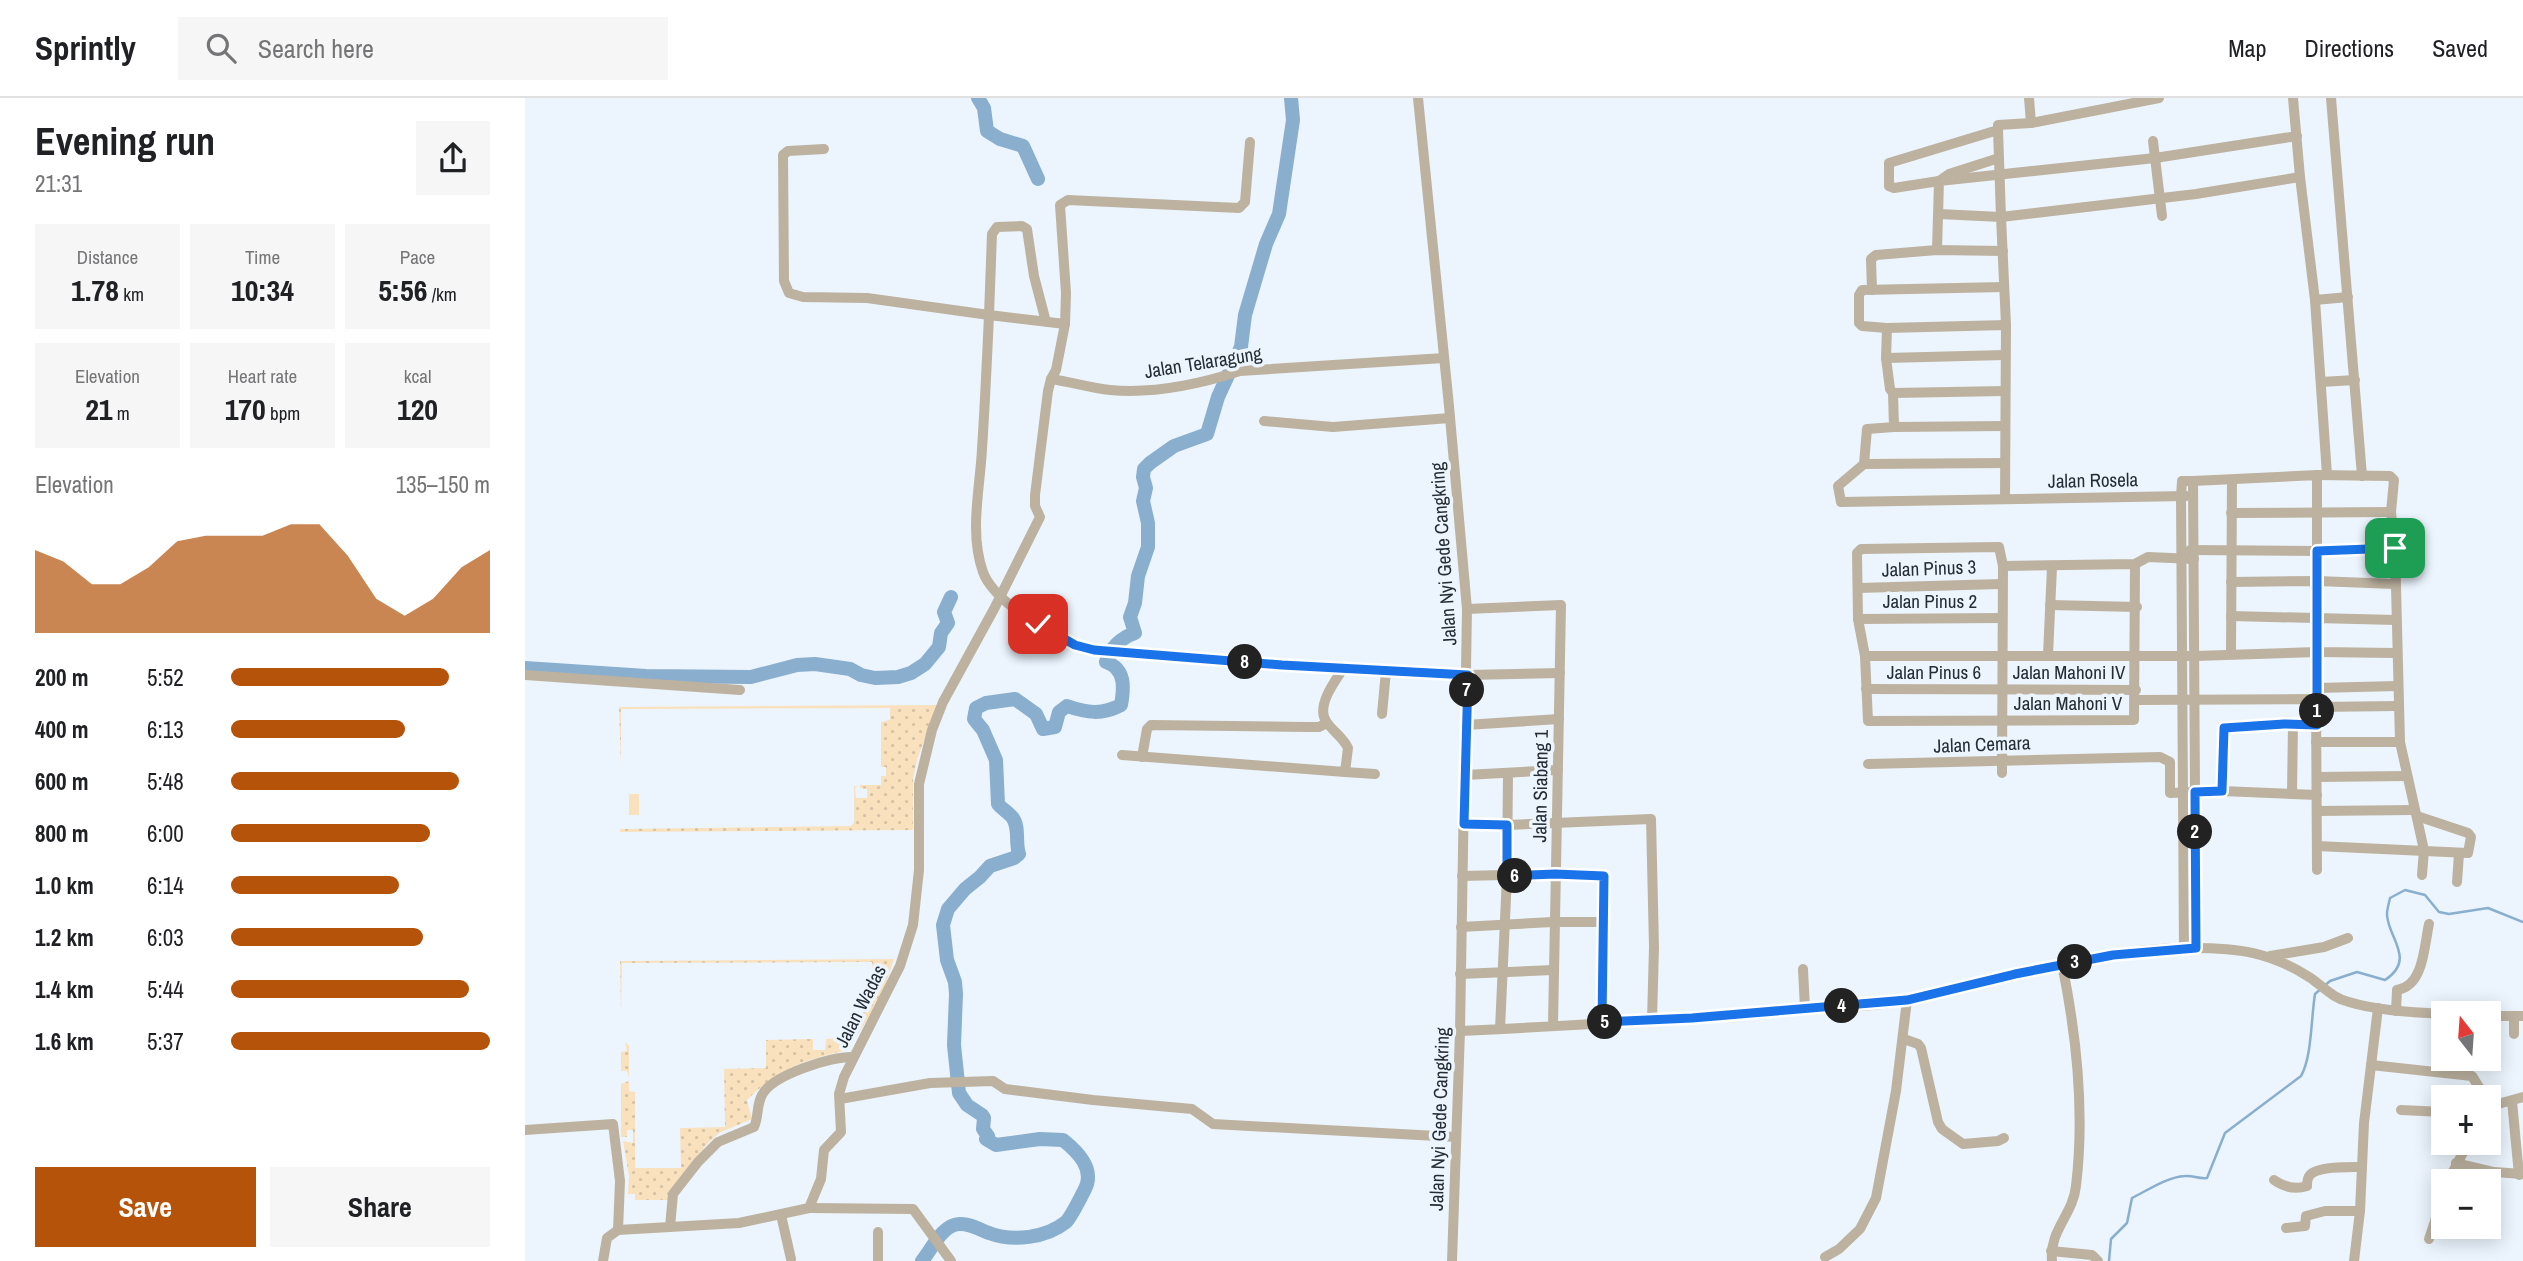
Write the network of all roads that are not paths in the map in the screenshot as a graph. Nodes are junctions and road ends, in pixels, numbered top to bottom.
1 (1418, 98) edge
2 (2029, 98) edge
3 (2159, 98) edge
4 (2293, 98) edge
5 (2331, 98) edge
6 (2031, 123) junction
7 (1998, 130) junction
8 (2297, 136) junction
9 (2153, 141) dead end
10 (1250, 142) dead end
11 (824, 149) dead end
12 (1999, 158) junction
13 (2155, 158) junction
14 (2000, 176) junction
15 (2300, 177) junction
16 (1939, 181) junction
17 (2160, 198) junction
18 (1939, 214) junction
19 (2162, 216) dead end
20 (2001, 217) junction
21 (1937, 250) junction
22 (2003, 251) junction
23 (2004, 287) junction
24 (1872, 290) junction
25 (2348, 297) junction
26 (2315, 300) junction
27 (989, 315) junction
28 (1046, 322) junction
29 (1065, 324) junction
30 (2005, 325) junction
31 (1887, 328) junction
32 (2005, 355) junction
33 (1444, 358) junction
34 (1887, 358) junction
35 (1051, 379) junction
36 (2355, 380) junction
37 (2321, 382) junction
38 (2005, 391) junction
39 (1893, 393) junction
40 (1450, 418) junction
41 (1263, 421) dead end
42 (2005, 426) junction
43 (1894, 427) junction
44 (2005, 463) junction
45 (1864, 464) junction
46 (2322, 475) junction
47 (2362, 476) junction
48 (2232, 480) junction
49 (2193, 481) junction
50 (2193, 495) junction
51 (2181, 496) junction
52 (2005, 499) junction
53 (2391, 512) junction
54 (2231, 513) junction
55 (2317, 513) junction
56 (2395, 548) junction
57 (2231, 550) junction
58 (2317, 551) junction
59 (2182, 554) junction
60 (2194, 554) junction
61 (2136, 564) junction
62 (2003, 566) junction
63 (2052, 567) junction
64 (2317, 581) junction
65 (2231, 582) junction
66 (2001, 583) junction
67 (2395, 584) junction
68 (1858, 588) junction
69 (999, 597) junction
70 (2050, 605) junction
71 (2137, 607) junction
72 (1467, 609) junction
73 (2231, 616) junction
74 (2002, 618) junction
75 (2317, 618) junction
76 (1858, 619) junction
77 (2396, 620) junction
78 (2317, 652) junction
79 (2396, 653) junction
80 (2136, 654) junction
81 (2231, 654) junction
82 (2001, 655) junction
83 (2048, 655) junction
84 (2181, 655) junction
85 (1865, 656) junction
86 (2195, 656) junction
87 (1348, 669) junction
88 (1386, 671) junction
89 (1560, 673) junction
90 (525, 675) edge
91 (1468, 675) junction
92 (2397, 686) junction
93 (2317, 688) junction
94 (1866, 689) junction
95 (2001, 689) junction
96 (740, 690) dead end
97 (2136, 695) junction
98 (2182, 700) junction
99 (2195, 701) junction
100 (2316, 703) junction
101 (2398, 706) junction
102 (1382, 714) dead end
103 (1559, 719) junction
104 (2002, 720) junction
105 (1327, 723) junction
106 (2293, 724) junction
107 (1466, 725) junction
108 (2317, 725) junction
109 (2316, 742) junction
110 (2400, 742) junction
111 (1122, 755) dead end
112 (1142, 757) junction
113 (2003, 760) junction
114 (1868, 764) dead end
115 (1558, 771) junction
116 (1345, 772) junction
117 (1508, 773) junction
118 (1375, 774) dead end
119 (2002, 774) dead end
120 (1465, 775) junction
121 (2407, 776) junction
122 (2317, 777) junction
123 (2222, 791) junction
124 (2195, 792) junction
125 (2182, 793) junction
126 (2292, 793) junction
127 (2317, 795) junction
128 (2317, 811) junction
129 (2416, 813) junction
130 (1558, 822) junction
131 (1464, 824) junction
132 (1507, 825) junction
133 (2317, 846) junction
134 (2424, 850) junction
135 (2459, 854) junction
136 (2317, 870) dead end
137 (1555, 874) junction
138 (2421, 875) dead end
139 (1462, 876) junction
140 (1507, 876) junction
141 (2457, 882) dead end
142 (1553, 922) junction
143 (1604, 922) junction
144 (2429, 924) dead end
145 (1504, 925) junction
146 (1461, 927) junction
147 (2348, 939) dead end
148 (2184, 948) junction
149 (2196, 948) junction
150 (2270, 956) junction
151 (2062, 964) junction
152 (1803, 969) dead end
153 (1553, 970) junction
154 (1460, 974) junction
155 (1502, 974) junction
156 (1907, 1000) junction
157 (2378, 1007) junction
158 (1805, 1009) junction
159 (2396, 1010) junction
160 (2431, 1013) edge
161 (2518, 1016) edge
162 (1651, 1020) junction
163 (1602, 1022) junction
164 (1553, 1026) junction
165 (1500, 1029) junction
166 (1460, 1031) junction
167 (2514, 1034) dead end
168 (1904, 1039) junction
169 (853, 1057) junction
170 (2371, 1065) junction
171 (2478, 1085) edge
172 (2523, 1097) edge
173 (840, 1099) junction
174 (2512, 1101) junction
175 (2501, 1102) edge
176 (2402, 1110) dead end
177 (2431, 1111) edge
178 (525, 1130) edge
179 (1456, 1137) junction
180 (2004, 1138) dead end
181 (2461, 1155) edge
182 (2456, 1163) junction
183 (2362, 1167) junction
184 (2453, 1169) edge
185 (2521, 1174) edge
186 (2274, 1180) dead end
187 (809, 1208) junction
188 (2360, 1211) junction
189 (781, 1215) junction
190 (670, 1227) junction
191 (2286, 1228) dead end
192 (618, 1230) junction
193 (878, 1232) dead end
194 (2431, 1233) edge
195 (2429, 1239) dead end
196 (2052, 1256) edge
197 (1825, 1257) dead end
198 (790, 1259) dead end
199 (2097, 1260) edge
200 (603, 1261) edge
201 (878, 1261) edge
202 (951, 1261) edge
203 (1452, 1261) edge
204 (2354, 1261) edge

1 - 33 street, Jalan Nyi Gede Cangkring
2 - 6 street
3 - 6 street
4 - 8 street
5 - 25 street
6 - 7 street
7 - 12 street
7 - 16 street
8 - 13 street
8 - 15 street
9 - 13 street
10 - 29 street, Jalan Wadas
11 - 27 street
12 - 14 street
12 - 16 street
13 - 14 street
13 - 17 street
14 - 16 street
14 - 20 street
15 - 17 street
15 - 26 street
16 - 18 street
17 - 19 street
17 - 20 street
18 - 20 street
18 - 21 street
20 - 22 street
21 - 22 street
21 - 24 street
22 - 23 street
23 - 24 street
23 - 30 street
24 - 31 street
25 - 26 street
25 - 36 street
26 - 37 street
27 - 28 street
27 - 28 street
27 - 69 street
28 - 29 street
29 - 35 street, Jalan Wadas
30 - 31 street
30 - 32 street
31 - 34 street
32 - 34 street
32 - 38 street
33 - 35 street, Jalan Telaragung
33 - 40 street, Jalan Nyi Gede Cangkring
34 - 39 street
35 - 69 street, Jalan Wadas
36 - 37 street
36 - 47 street
37 - 46 street
38 - 39 street
38 - 42 street
39 - 43 street
40 - 41 street
40 - 72 street, Jalan Nyi Gede Cangkring
42 - 43 street
42 - 44 street
43 - 45 street
44 - 45 street
44 - 52 street
45 - 52 street, Jalan Rosela
46 - 47 street
46 - 48 street
46 - 55 street
47 - 53 street
48 - 49 street
48 - 54 street
49 - 50 street
49 - 51 street
50 - 51 street, Jalan Rosela
50 - 60 street
51 - 52 street, Jalan Rosela
51 - 59 street
53 - 55 street
53 - 56 street
54 - 55 street
54 - 57 street
55 - 58 street
56 - 58 street
56 - 67 street
57 - 58 street
57 - 60 street
57 - 65 street
58 - 64 street
59 - 60 street
59 - 61 street
59 - 84 street
60 - 86 street
61 - 63 street
61 - 71 street
62 - 63 street
62 - 66 street
62 - 68 street
63 - 70 street
64 - 65 street
64 - 67 street
64 - 75 street
65 - 73 street
66 - 68 street, Jalan Pinus 3
66 - 74 street
67 - 77 street
68 - 76 street
69 - 87 street
69 - 169 street, Jalan Wadas
70 - 71 street
70 - 83 street
71 - 80 street
72 - 89 street, Jalan Siabang 1
72 - 91 street, Jalan Nyi Gede Cangkring
73 - 75 street
73 - 81 street
74 - 76 street, Jalan Pinus 2
74 - 82 street
75 - 77 street
75 - 78 street
76 - 85 street
77 - 79 street
78 - 79 street
78 - 81 street
78 - 93 street
79 - 92 street
80 - 83 street
80 - 84 street
80 - 97 street
81 - 86 street
82 - 83 street
82 - 85 street
82 - 95 street
84 - 86 street
84 - 98 street
85 - 94 street
86 - 99 street
87 - 88 street
87 - 105 street
88 - 91 street
88 - 102 street
89 - 91 street
89 - 103 street, Jalan Siabang 1
90 - 96 street
91 - 107 street, Jalan Nyi Gede Cangkring
92 - 93 street
92 - 101 street
93 - 100 street
94 - 95 street, Jalan Pinus 6
94 - 104 street, Jalan Mahoni V
95 - 97 street, Jalan Mahoni IV
95 - 104 street
97 - 98 street, Jalan Mahoni IV
97 - 104 street, Jalan Mahoni V
98 - 99 street, Jalan Mahoni IV
98 - 125 street
99 - 100 street, Jalan Mahoni IV
99 - 124 street
100 - 101 street, Jalan Mahoni IV
100 - 108 street
101 - 110 street
103 - 107 street
103 - 115 street, Jalan Siabang 1
104 - 113 street
105 - 112 street
105 - 116 street
106 - 108 street
106 - 123 street
106 - 126 street
107 - 120 street, Jalan Nyi Gede Cangkring
108 - 109 street
109 - 110 street
109 - 122 street
110 - 121 street
111 - 112 street
112 - 116 street
113 - 114 street, Jalan Cemara
113 - 119 street
113 - 125 street, Jalan Cemara
115 - 117 street
115 - 130 street, Jalan Siabang 1
116 - 118 street
117 - 120 street
117 - 132 street
120 - 131 street, Jalan Nyi Gede Cangkring
121 - 122 street
121 - 129 street
122 - 127 street
123 - 124 street
123 - 126 street
124 - 125 street
124 - 149 street
125 - 148 street
126 - 127 street
127 - 128 street
128 - 129 street
128 - 133 street
129 - 134 street
129 - 135 street
130 - 132 street
130 - 137 street, Jalan Siabang 1
130 - 162 street
131 - 132 street
131 - 139 street, Jalan Nyi Gede Cangkring
132 - 140 street
133 - 134 street
133 - 136 street
134 - 135 street
134 - 138 street
135 - 141 street
137 - 140 street
137 - 142 street, Jalan Siabang 1
137 - 143 street
139 - 140 street
139 - 146 street, Jalan Nyi Gede Cangkring
140 - 145 street
142 - 143 street
142 - 145 street
142 - 153 street, Jalan Siabang 1
143 - 163 street
144 - 159 street
145 - 146 street
145 - 155 street
146 - 154 street, Jalan Nyi Gede Cangkring
147 - 150 street
148 - 149 street
148 - 151 street
149 - 150 street
150 - 157 street
151 - 156 street
151 - 196 street
152 - 158 street
153 - 155 street
153 - 164 street, Jalan Siabang 1
154 - 155 street
154 - 166 street, Jalan Nyi Gede Cangkring
155 - 165 street
156 - 158 street
156 - 168 street
157 - 159 street
157 - 170 street
158 - 162 street
159 - 160 street
161 - 167 street
162 - 163 street
163 - 164 street
164 - 165 street
165 - 166 street
166 - 179 street, Jalan Nyi Gede Cangkring
168 - 180 street
168 - 197 street
169 - 173 street, Jalan Wadas
169 - 190 street
170 - 171 street
170 - 183 street
172 - 174 street
173 - 179 street
173 - 187 street, Jalan Wadas
174 - 175 street
174 - 185 street
176 - 177 street
178 - 192 street
179 - 203 street, Jalan Nyi Gede Cangkring
181 - 182 street
182 - 184 street
182 - 185 street
183 - 186 street
183 - 188 street
187 - 189 street
187 - 202 street
188 - 191 street
188 - 204 street
189 - 190 street
189 - 198 street
190 - 192 street
192 - 200 street
193 - 201 street
194 - 195 street
196 - 199 street

